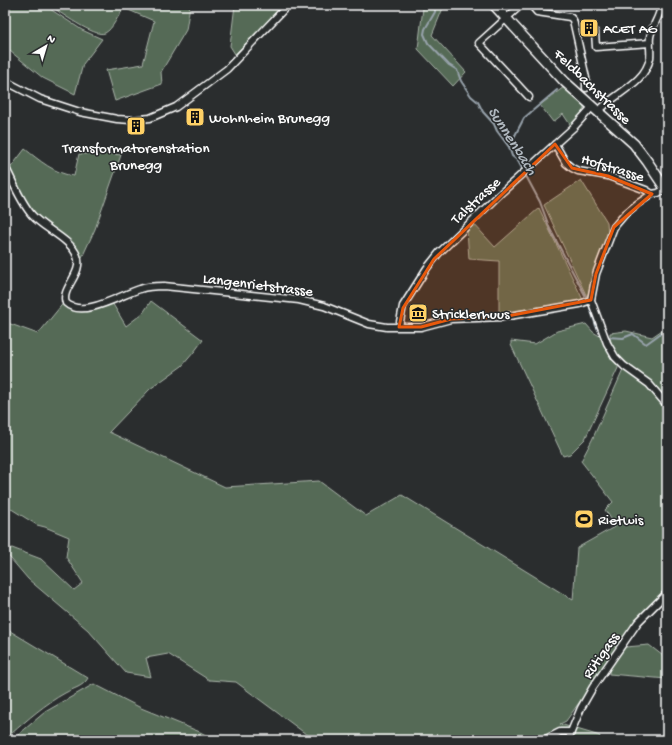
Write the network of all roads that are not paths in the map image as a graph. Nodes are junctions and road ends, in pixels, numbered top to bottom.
1 (288, 5) edge
2 (494, 5) edge
3 (520, 5) edge
4 (531, 5) edge
5 (661, 5) edge
6 (506, 18) junction
7 (595, 32) dead end
8 (650, 43) junction
9 (5, 81) edge
10 (586, 88) dead end
11 (528, 97) dead end
12 (595, 110) junction
13 (555, 144) junction
14 (5, 166) edge
15 (666, 190) edge
16 (652, 194) junction
17 (591, 300) junction
18 (399, 327) junction
19 (667, 405) edge
20 (667, 594) edge
21 (560, 732) junction
22 (571, 732) junction
23 (544, 740) edge
24 (560, 740) edge
25 (569, 740) edge

1 - 9 street
2 - 6 main road, Feldbachstrasse
3 - 6 street
4 - 10 street
5 - 8 street, Talstrasse
6 - 11 street
6 - 12 main road, Feldbachstrasse
7 - 8 street
8 - 12 street, Talstrasse
12 - 13 street, Talstrasse
12 - 15 main road, Feldbachstrasse
13 - 16 street, Hofstrasse
13 - 18 street, Talstrasse
14 - 18 street, Langenrietstrasse
15 - 16 street
16 - 17 street
17 - 18 street, Langenrietstrasse
17 - 19 street
20 - 22 street, Rütigass
21 - 22 street
21 - 23 street
21 - 24 street
22 - 25 street, Rütigass

